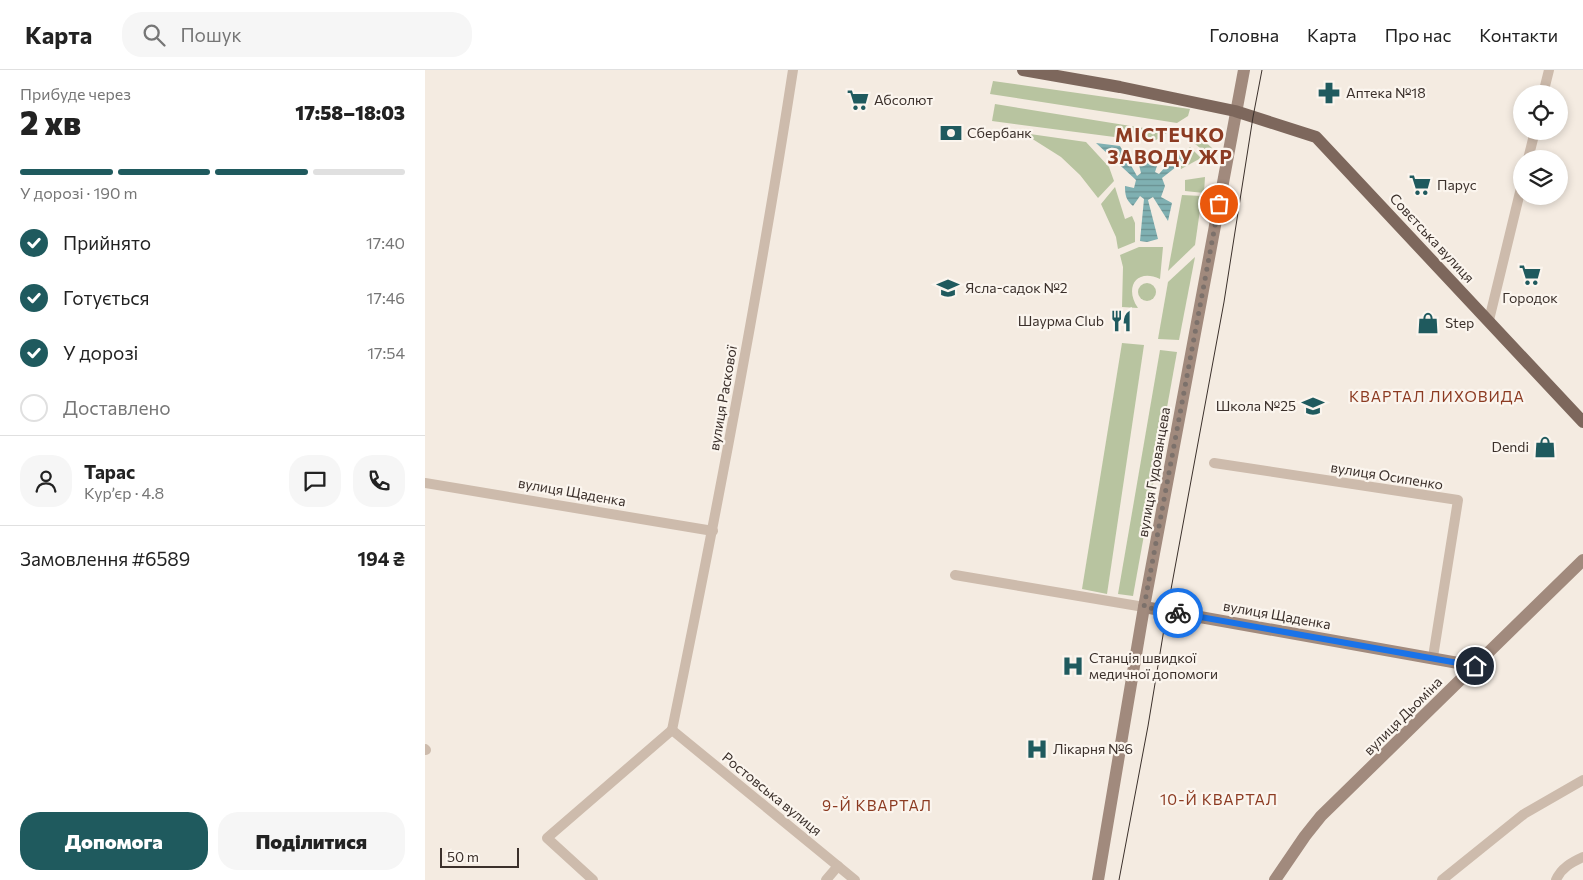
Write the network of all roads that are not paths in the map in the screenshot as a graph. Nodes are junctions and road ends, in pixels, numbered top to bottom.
1 (793, 70) edge
2 (1023, 70) edge
3 (1244, 70) edge
4 (1549, 70) edge
5 (1545, 85) edge
6 (1235, 111) junction
7 (1517, 205) edge
8 (1489, 320) junction
9 (1583, 422) edge
10 (1214, 463) dead end
11 (425, 483) edge
12 (713, 531) junction
13 (1583, 560) edge
14 (955, 575) dead end
15 (1144, 607) junction
16 (1433, 657) junction
17 (1475, 666) junction
18 (672, 730) junction
19 (1583, 780) edge
20 (1583, 857) edge
21 (838, 866) junction
22 (593, 880) edge
23 (826, 880) edge
24 (855, 880) edge
25 (1098, 880) edge
26 (1275, 880) edge
27 (1442, 880) edge
28 (1556, 880) edge

1 - 12 street, вулиця Раскової
2 - 6 main road, Совєтська вулиця
3 - 6 street, вулиця Гудованцева
4 - 5 street
6 - 8 main road, Совєтська вулиця
6 - 15 street, вулиця Гудованцева
7 - 8 street
8 - 9 main road, Совєтська вулиця
10 - 16 street, вулиця Осипенко
11 - 12 street, вулиця Щаденка
12 - 18 street, вулиця Раскової
13 - 17 street, вулиця Дьоміна
14 - 15 street, вулиця Щаденка
15 - 16 street, вулиця Щаденка
15 - 25 street, вулиця Гудованцева
16 - 17 street, вулиця Щаденка
17 - 26 street, вулиця Дьоміна
18 - 21 street, Ростовська вулиця
18 - 22 street
19 - 27 street
20 - 28 street
21 - 23 street
21 - 24 street, Ростовська вулиця

